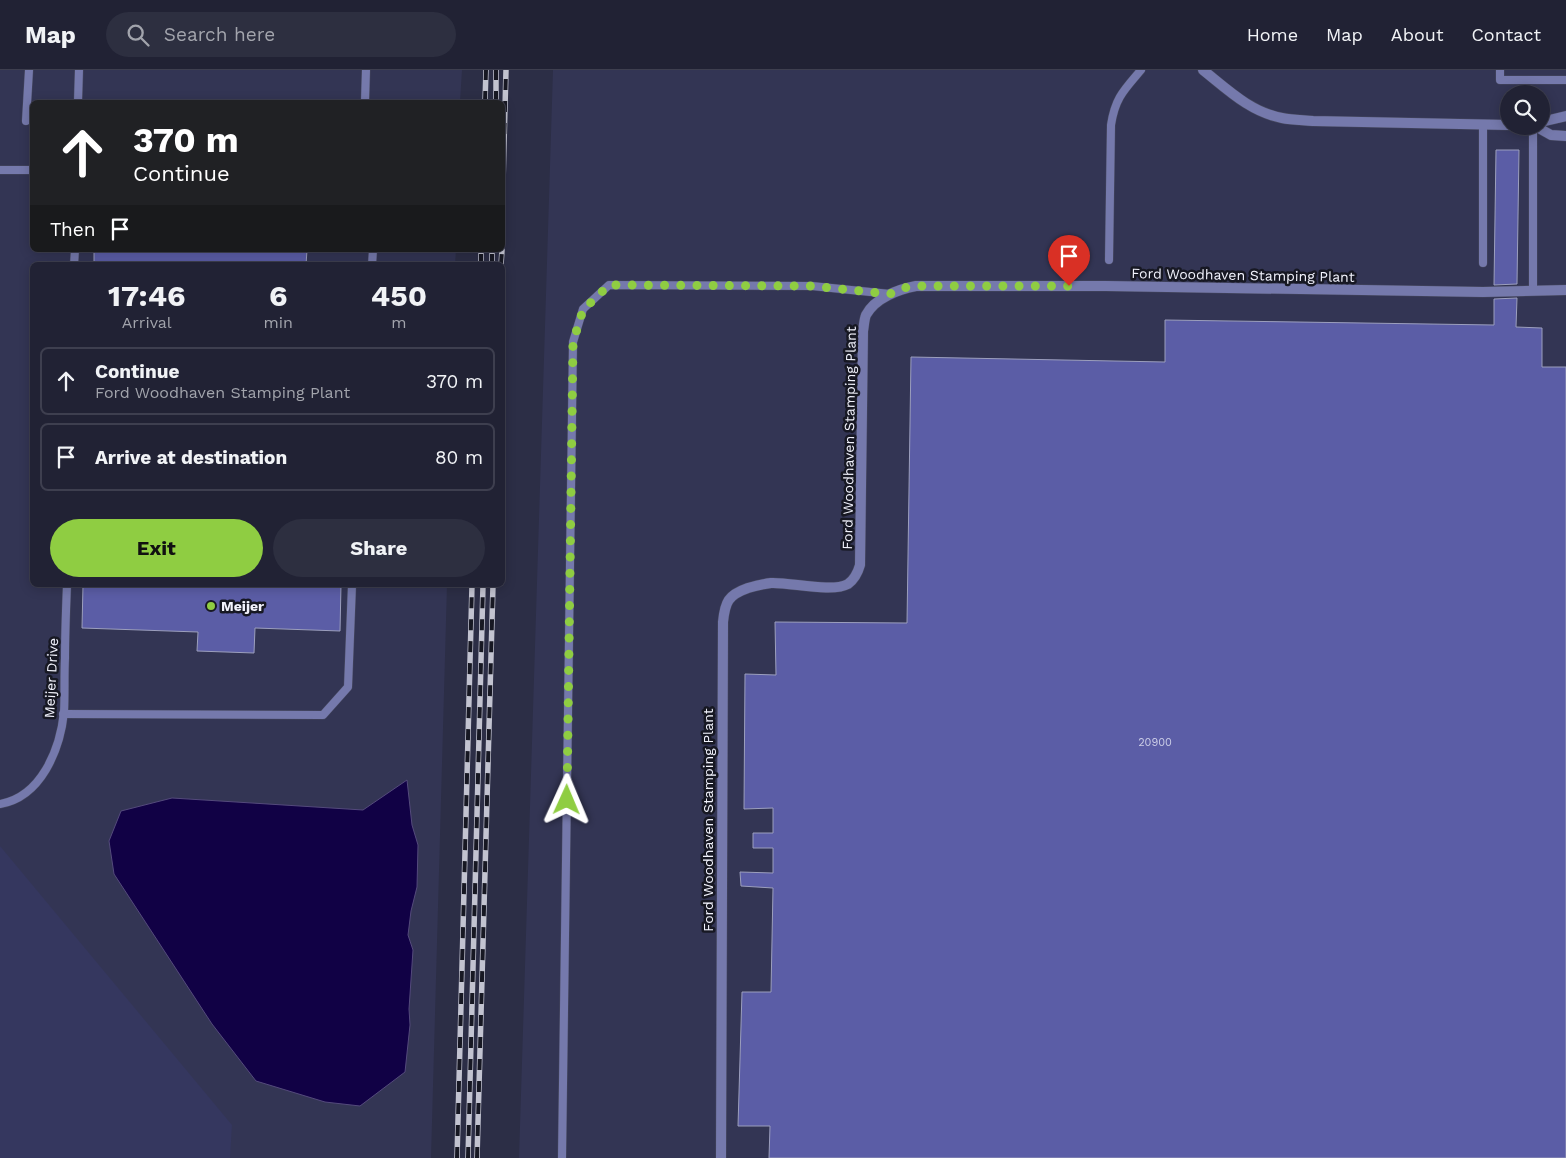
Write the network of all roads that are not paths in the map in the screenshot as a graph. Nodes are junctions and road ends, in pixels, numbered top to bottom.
1 (30, 70) edge
2 (79, 70) edge
3 (366, 70) edge
4 (1141, 70) edge
5 (1202, 70) edge
6 (1500, 70) edge
7 (1566, 80) edge
8 (78, 100) edge
9 (365, 100) edge
10 (1566, 116) edge
11 (1550, 120) edge
12 (26, 121) dead end
13 (1483, 124) junction
14 (1500, 125) edge
15 (1550, 134) edge
16 (1534, 135) edge
17 (1566, 136) edge
18 (0, 170) edge
19 (30, 170) edge
20 (1109, 260) dead end
21 (1483, 263) dead end
22 (1566, 290) edge
23 (1532, 291) junction
24 (890, 294) junction
25 (67, 587) edge
26 (352, 587) edge
27 (64, 714) junction
28 (0, 804) edge
29 (562, 1158) edge
30 (720, 1158) edge

1 - 12 lane
2 - 8 lane
3 - 9 lane
4 - 20 lane
5 - 13 street
6 - 7 lane
10 - 11 street
13 - 14 street
13 - 21 lane
15 - 17 street
16 - 23 lane
18 - 19 lane
22 - 23 street, Ford Woodhaven Stamping Plant
23 - 24 street, Ford Woodhaven Stamping Plant
24 - 29 lane
24 - 30 street, Ford Woodhaven Stamping Plant
25 - 27 lane, Meijer Drive
26 - 27 lane
27 - 28 lane, Meijer Drive

